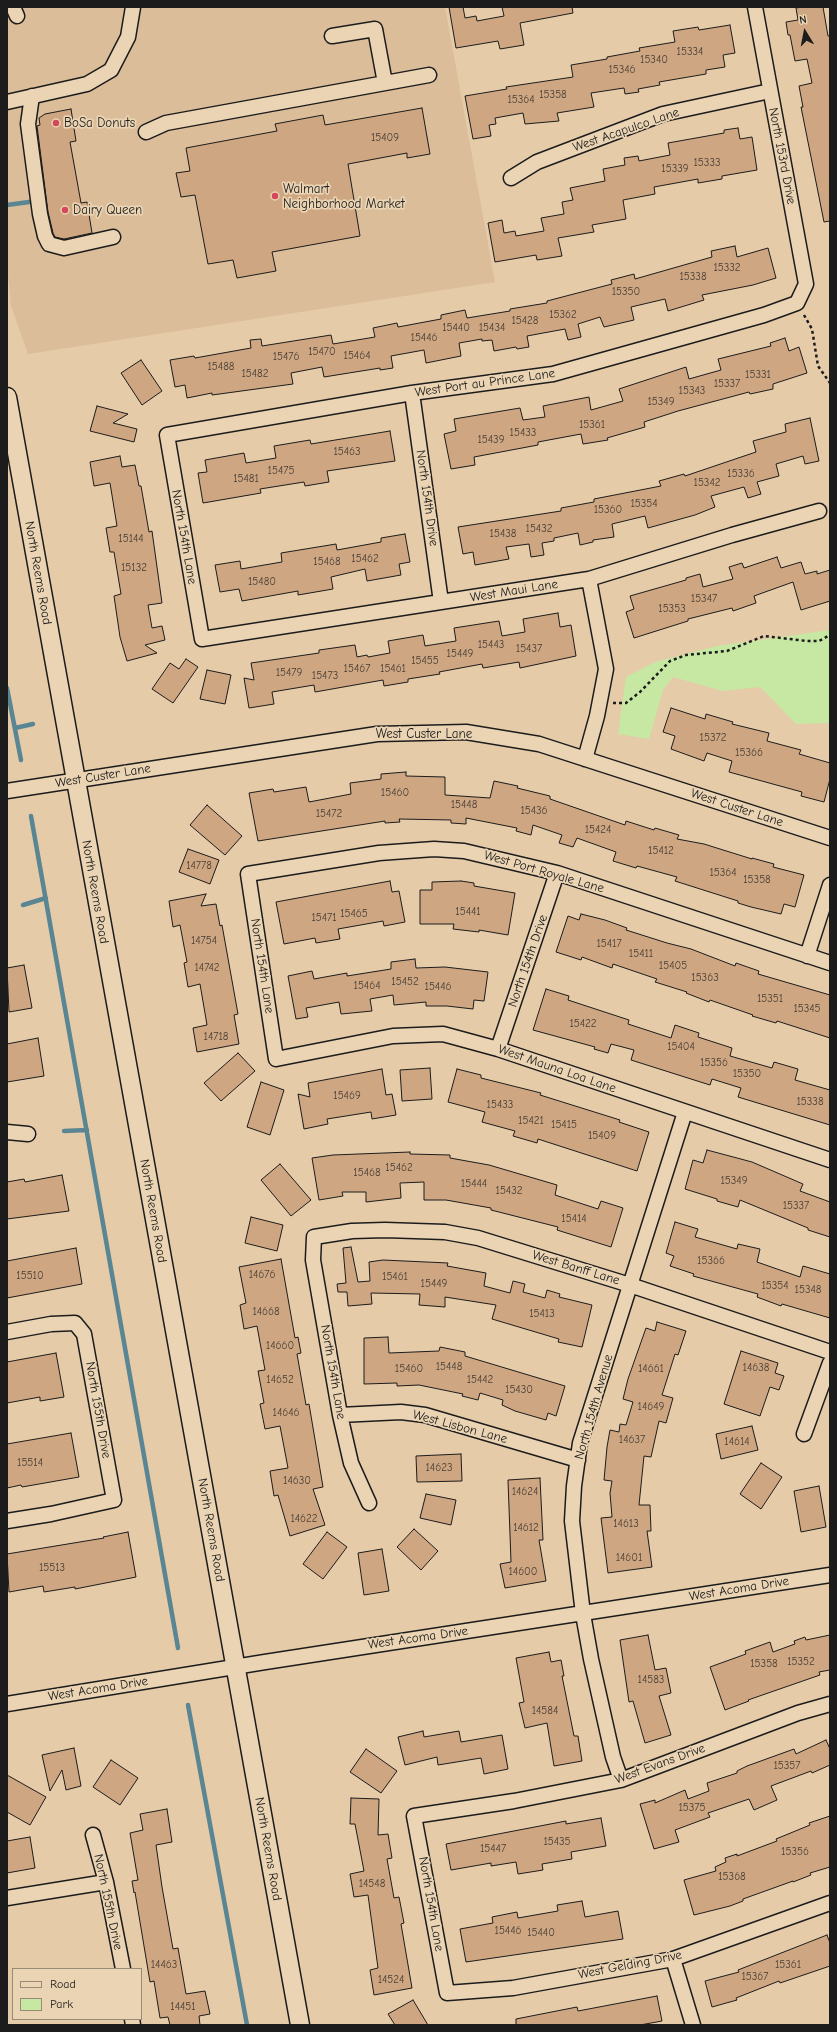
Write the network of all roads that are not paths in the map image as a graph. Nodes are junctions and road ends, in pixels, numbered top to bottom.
1 (133, 7) edge
2 (755, 7) edge
3 (332, 36) dead end
4 (428, 75) dead end
5 (385, 83) junction
6 (770, 91) junction
7 (32, 96) junction
8 (7, 102) edge
9 (146, 132) dead end
10 (511, 178) dead end
11 (113, 237) dead end
12 (797, 303) joint
13 (412, 393) junction
14 (7, 397) edge
15 (167, 435) joint
16 (818, 511) dead end
17 (589, 579) junction
18 (441, 602) junction
19 (202, 639) joint
20 (585, 759) junction
21 (75, 780) junction
22 (7, 791) edge
23 (830, 838) edge
24 (557, 873) junction
25 (248, 874) joint
26 (830, 885) edge
27 (807, 956) junction
28 (830, 963) edge
29 (498, 1049) junction
30 (276, 1059) joint
31 (685, 1112) junction
32 (7, 1132) edge
33 (28, 1134) dead end
34 (830, 1160) edge
35 (314, 1237) joint
36 (630, 1285) junction
37 (7, 1332) edge
38 (830, 1352) edge
39 (830, 1363) edge
40 (340, 1415) junction
41 (804, 1434) dead end
42 (578, 1460) junction
43 (369, 1503) dead end
44 (7, 1521) edge
45 (830, 1575) edge
46 (583, 1614) junction
47 (236, 1666) junction
48 (7, 1704) edge
49 (830, 1704) edge
50 (621, 1780) junction
51 (414, 1816) joint
52 (93, 1835) dead end
53 (106, 1882) junction
54 (7, 1898) edge
55 (830, 1903) edge
56 (673, 1959) junction
57 (123, 1968) edge
58 (447, 1993) joint
59 (300, 2025) edge
60 (692, 2025) edge

1 - 7 street
2 - 6 street, North 153rd Drive
3 - 5 street
4 - 5 street
5 - 9 street
6 - 10 street, West Acapulco Lane
6 - 12 street, North 153rd Drive
7 - 8 street
7 - 11 street
12 - 13 street, West Port au Prince Lane
13 - 15 street, West Port au Prince Lane
13 - 18 street, North 154th Drive
14 - 21 main road, North Reems Road
15 - 19 street, North 154th Lane
16 - 17 street, West Maui Lane
17 - 18 street, West Maui Lane
17 - 20 street
18 - 19 street, West Maui Lane
20 - 21 street, West Custer Lane
20 - 23 street, West Custer Lane
21 - 22 street, West Custer Lane
21 - 47 main road, North Reems Road
24 - 25 street, West Port Royale Lane
24 - 27 street, West Port Royale Lane
24 - 29 street, North 154th Drive
25 - 30 street, North 154th Lane
26 - 27 street
27 - 28 street, West Port Royale Lane
29 - 30 street, West Mauna Loa Lane
29 - 31 street, West Mauna Loa Lane
31 - 34 street, West Mauna Loa Lane
31 - 36 street, North 154th Avenue
32 - 33 street
35 - 36 street, West Banff Lane
35 - 40 street, North 154th Lane
36 - 38 street, West Banff Lane
36 - 42 street, North 154th Avenue
37 - 44 street, North 155th Drive
39 - 41 street
40 - 42 street, West Lisbon Lane
40 - 43 street, North 154th Lane
42 - 46 street, North 154th Avenue
45 - 46 street, West Acoma Drive
46 - 47 street, West Acoma Drive
46 - 50 street, North 154th Avenue
47 - 48 street, West Acoma Drive
47 - 59 main road, North Reems Road
49 - 50 street, West Evans Drive
50 - 51 street, West Evans Drive
51 - 58 street, North 154th Lane
52 - 53 street, North 155th Drive
53 - 54 street
53 - 57 street, North 155th Drive
55 - 56 street, West Gelding Drive
56 - 58 street, West Gelding Drive
56 - 60 street

